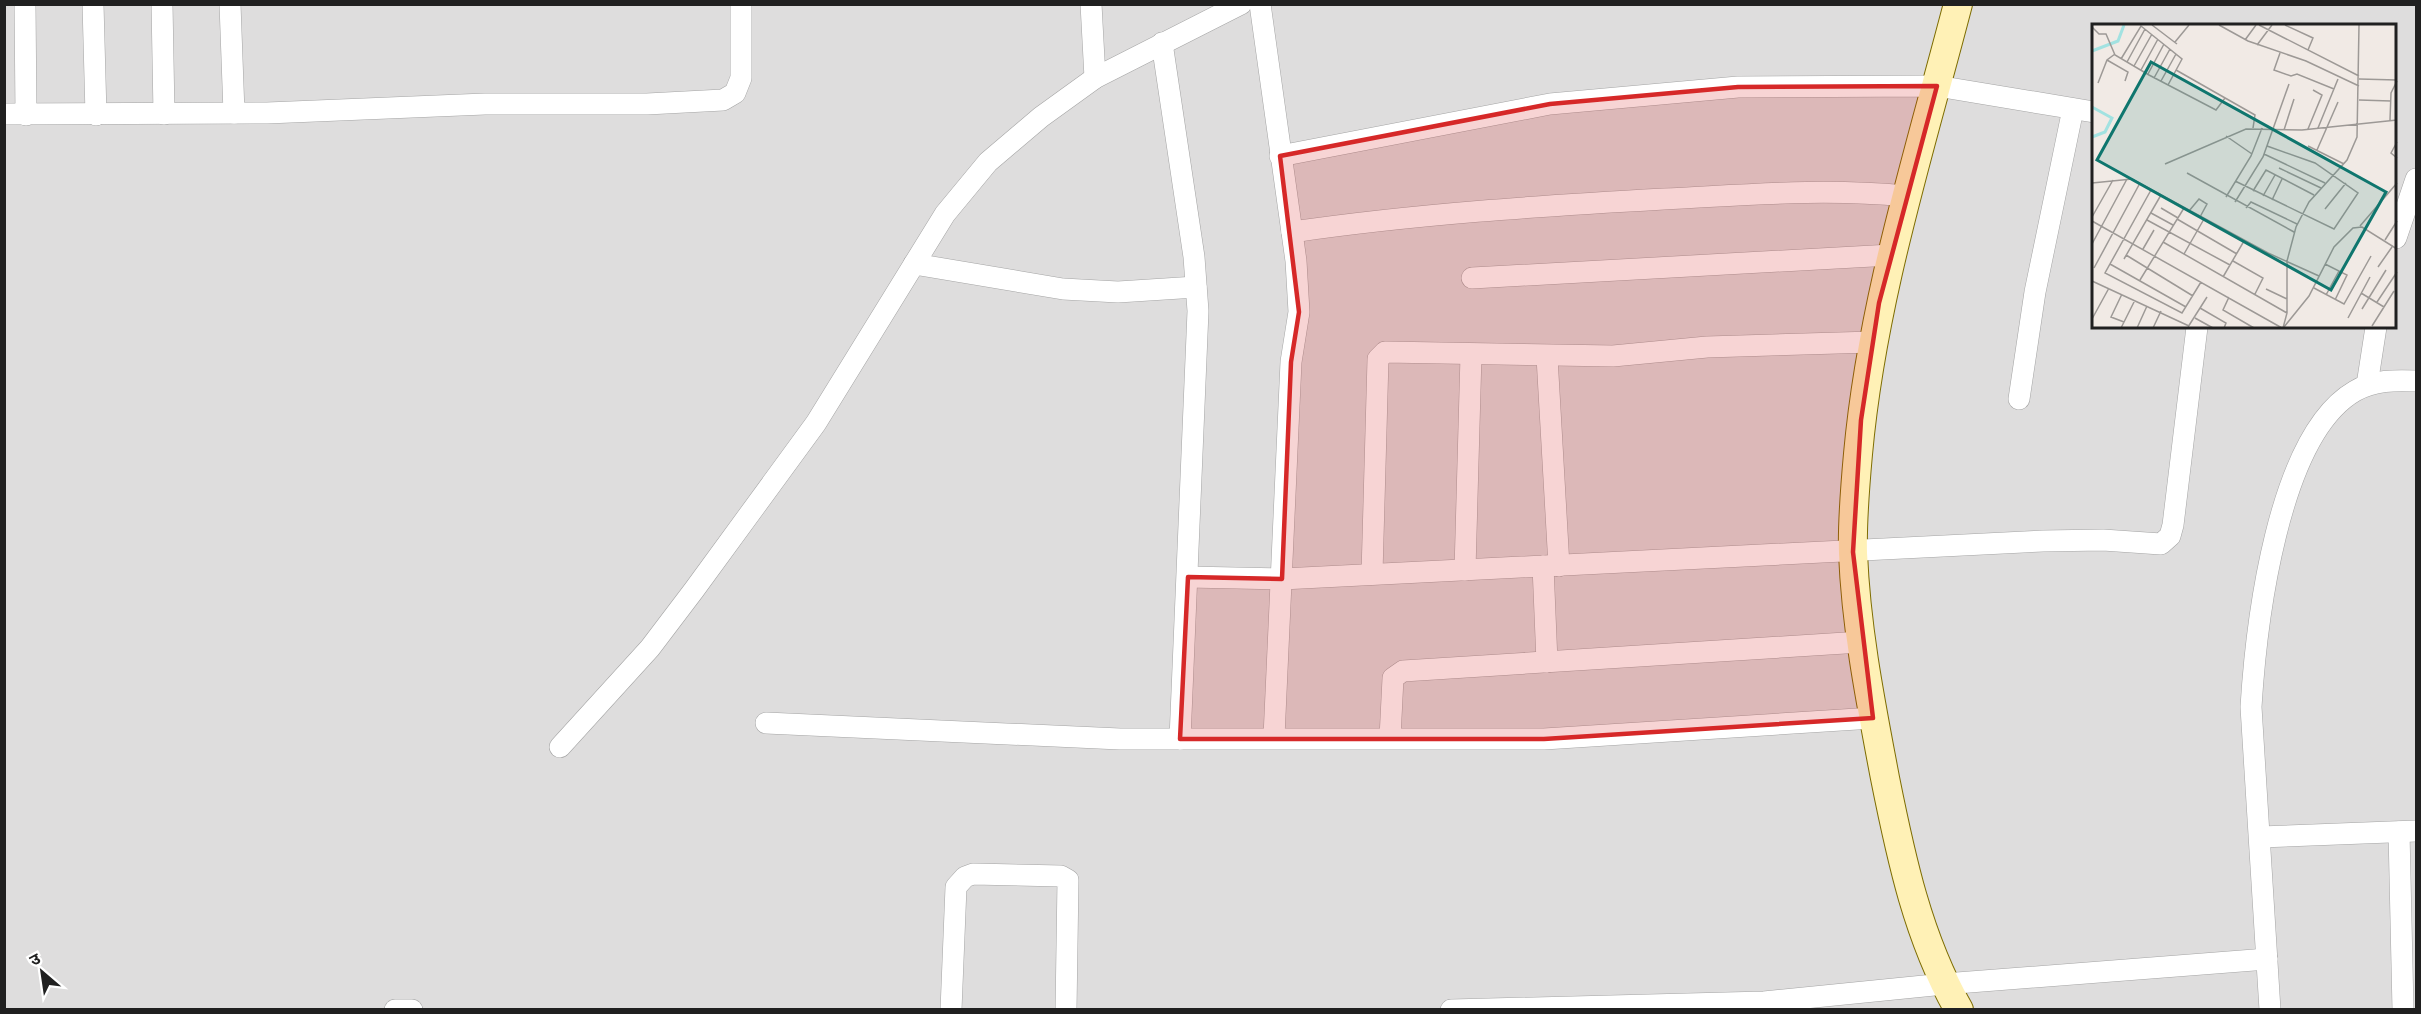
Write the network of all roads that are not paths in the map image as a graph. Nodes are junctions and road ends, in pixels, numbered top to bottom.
1 (25, 4) edge
2 (93, 4) edge
3 (162, 4) edge
4 (231, 4) edge
5 (741, 4) edge
6 (1091, 4) edge
7 (1241, 4) edge
8 (1260, 4) edge
9 (1958, 4) edge
10 (1162, 43) junction
11 (1095, 78) junction
12 (1937, 86) junction
13 (2073, 109) junction
14 (2092, 112) edge
15 (234, 113) junction
16 (4, 114) edge
17 (164, 114) junction
18 (26, 115) junction
19 (96, 115) junction
20 (1280, 156) junction
21 (2416, 179) edge
22 (1905, 196) junction
23 (1292, 232) junction
24 (2397, 235) edge
25 (1891, 255) junction
26 (914, 264) junction
27 (1472, 278) dead end
28 (1196, 287) junction
29 (2197, 328) edge
30 (2376, 328) edge
31 (1873, 342) junction
32 (1471, 355) junction
33 (1547, 357) junction
34 (2416, 381) edge
35 (2367, 385) junction
36 (2019, 399) dead end
37 (1853, 552) junction
38 (1551, 566) junction
39 (1465, 570) junction
40 (1372, 574) junction
41 (1188, 577) junction
42 (1282, 579) junction
43 (1861, 642) junction
44 (1547, 662) junction
45 (1873, 718) junction
46 (766, 723) dead end
47 (1274, 738) junction
48 (1389, 738) junction
49 (1180, 739) junction
50 (560, 747) dead end
51 (2408, 832) edge
52 (2260, 837) junction
53 (2267, 959) junction
54 (1944, 984) junction
55 (1515, 1009) edge
56 (395, 1010) edge
57 (412, 1010) edge
58 (951, 1010) edge
59 (1066, 1010) edge
60 (1451, 1010) edge
61 (1959, 1010) edge
62 (2270, 1010) edge
63 (2403, 1010) edge

1 - 18 street
2 - 19 street
3 - 17 street
4 - 15 street
5 - 15 street
6 - 11 street
7 - 10 street
8 - 20 street
9 - 12 street
10 - 11 street
10 - 28 street
11 - 26 street
12 - 13 street
12 - 20 street
12 - 22 street
13 - 14 street
13 - 36 street
15 - 17 street
16 - 18 street
17 - 19 street
18 - 19 street
20 - 23 street
21 - 24 street
22 - 23 street
22 - 25 street
23 - 42 street
25 - 27 street
25 - 31 street
26 - 28 street
26 - 50 street
28 - 41 street
29 - 37 street
30 - 35 street
31 - 33 street
31 - 37 street
32 - 33 street
32 - 39 street
32 - 40 street
33 - 38 street
34 - 35 street
35 - 52 street
37 - 38 street
37 - 43 street
38 - 39 street
38 - 44 street
39 - 40 street
40 - 42 street
41 - 42 street
41 - 49 street
42 - 47 street
43 - 44 street
43 - 45 street
44 - 48 street
45 - 48 street
45 - 54 street
46 - 49 street
47 - 48 street
47 - 49 street
51 - 52 street
51 - 63 street
52 - 53 street
53 - 54 street
53 - 62 street
54 - 55 street
54 - 61 street
55 - 60 street
56 - 57 street
58 - 59 street

